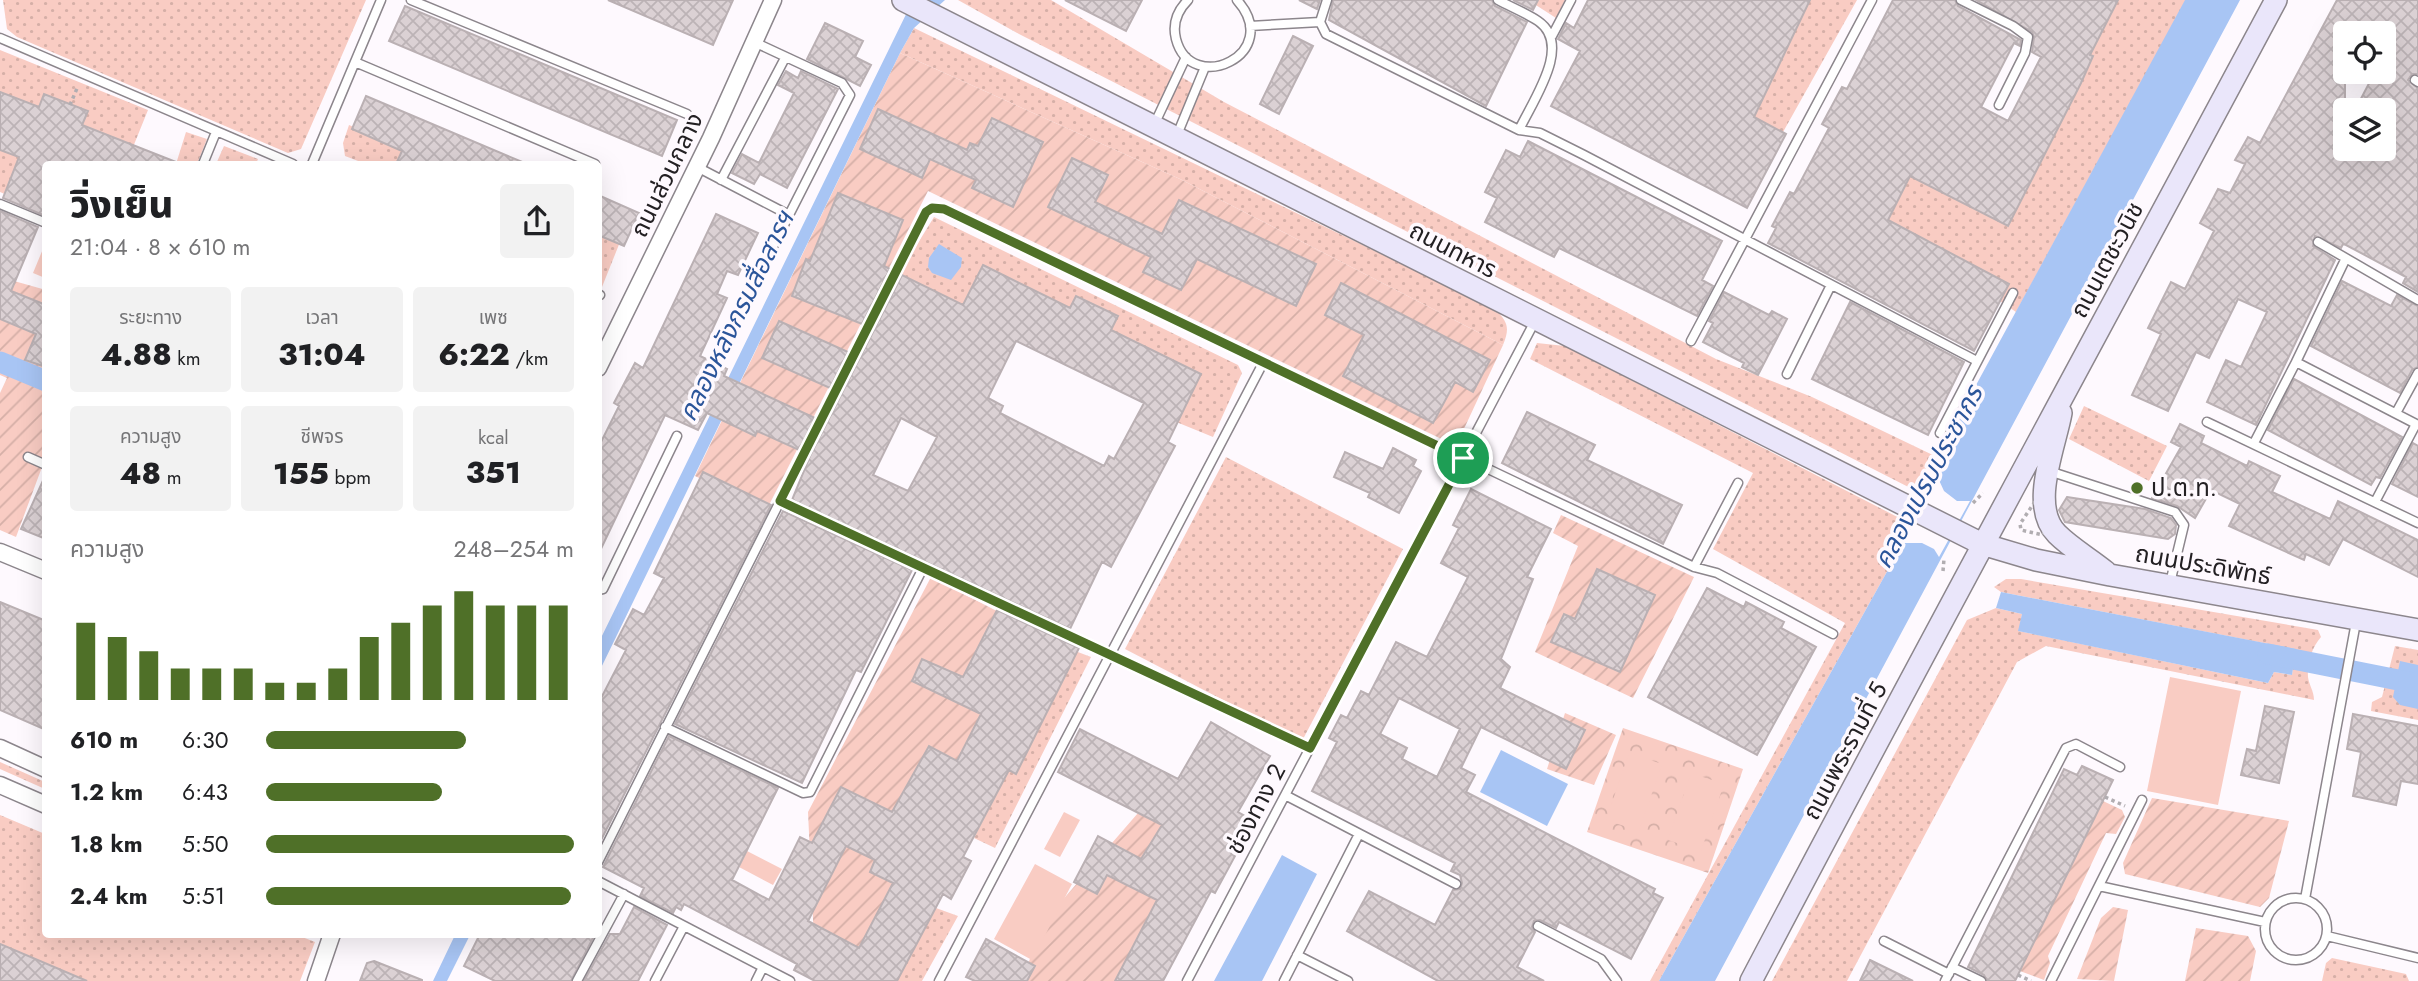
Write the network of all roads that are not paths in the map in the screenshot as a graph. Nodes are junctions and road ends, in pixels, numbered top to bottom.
1 (381, 0) edge
2 (411, 0) edge
3 (773, 0) edge
4 (903, 0) edge
5 (1188, 0) edge
6 (1237, 0) edge
7 (1327, 0) edge
8 (1498, 0) edge
9 (1571, 0) edge
10 (1872, 0) edge
11 (1961, 0) edge
12 (2276, 0) edge
13 (1181, 4) edge
14 (1320, 22) junction
15 (1250, 26) junction
16 (1552, 36) junction
17 (0, 38) edge
18 (754, 42) junction
19 (1186, 57) junction
20 (785, 58) junction
21 (355, 62) junction
22 (1205, 67) junction
23 (1999, 105) dead end
24 (687, 114) dead end
25 (1152, 127) junction
26 (1519, 130) junction
27 (216, 132) junction
28 (1176, 139) junction
29 (204, 161) edge
30 (286, 161) edge
31 (313, 161) edge
32 (587, 161) edge
33 (697, 167) junction
34 (721, 180) junction
35 (0, 204) edge
36 (789, 215) junction
37 (42, 221) edge
38 (1745, 240) junction
39 (2318, 242) dead end
40 (2345, 260) junction
41 (1831, 285) junction
42 (2013, 293) dead end
43 (2418, 300) edge
44 (1535, 321) junction
45 (1691, 341) dead end
46 (718, 355) dead end
47 (602, 360) edge
48 (1977, 361) junction
49 (2296, 362) junction
50 (1263, 363) junction
51 (2418, 373) edge
52 (1787, 374) dead end
53 (2065, 393) junction
54 (2396, 414) junction
55 (2207, 422) dead end
56 (2417, 424) edge
57 (1940, 433) dead end
58 (677, 436) dead end
59 (2254, 443) junction
60 (28, 457) dead end
61 (1463, 458) junction
62 (42, 463) edge
63 (2049, 471) junction
64 (1738, 483) dead end
65 (780, 501) junction
66 (2375, 502) junction
67 (2418, 523) edge
68 (1982, 544) junction
69 (0, 552) edge
70 (1694, 567) junction
71 (923, 568) junction
72 (42, 569) edge
73 (2110, 575) junction
74 (2169, 586) junction
75 (602, 589) edge
76 (2357, 619) junction
77 (2418, 630) edge
78 (1833, 634) dead end
79 (1110, 655) junction
80 (665, 727) junction
81 (0, 748) edge
82 (1310, 748) junction
83 (42, 767) edge
84 (2120, 767) dead end
85 (0, 785) edge
86 (1285, 796) junction
87 (2142, 800) dead end
88 (42, 803) edge
89 (1359, 834) junction
90 (602, 854) edge
91 (602, 883) edge
92 (1456, 884) dead end
93 (2099, 886) junction
94 (624, 894) junction
95 (2305, 899) junction
96 (2265, 922) junction
97 (684, 926) junction
98 (1538, 926) dead end
99 (602, 936) edge
100 (2327, 936) junction
101 (331, 938) edge
102 (601, 938) edge
103 (1884, 941) dead end
104 (1297, 955) junction
105 (2418, 958) edge
106 (763, 967) junction
107 (1949, 974) edge
108 (316, 981) edge
109 (578, 981) edge
110 (655, 981) edge
111 (756, 981) edge
112 (790, 981) edge
113 (939, 981) edge
114 (1187, 981) edge
115 (1284, 981) edge
116 (1348, 981) edge
117 (1617, 981) edge
118 (1751, 981) edge
119 (1981, 981) edge
120 (2051, 981) edge

1 - 21 lane
2 - 24 lane
3 - 18 street, ถนนส่วนกลาง
4 - 25 main road, ถนนทหาร
5 - 13 lane
6 - 15 lane
7 - 14 lane
8 - 16 lane
9 - 16 lane
10 - 38 lane
11 - 23 lane
12 - 53 main road, ถนนเตชะวนิช
13 - 19 lane
14 - 15 lane
14 - 26 lane
15 - 22 lane
16 - 26 lane
17 - 27 lane
18 - 20 lane
18 - 33 street, ถนนส่วนกลาง
19 - 22 lane
19 - 25 lane
20 - 34 lane
20 - 36 lane
21 - 31 lane
21 - 32 lane
22 - 28 lane
25 - 28 main road, ถนนทหาร
26 - 38 lane
27 - 29 lane
27 - 30 lane
28 - 44 main road, ถนนทหาร
33 - 34 lane
33 - 47 street, ถนนส่วนกลาง
34 - 36 lane
35 - 37 lane
36 - 46 lane
38 - 41 lane
38 - 45 lane
39 - 40 lane
40 - 43 lane
40 - 49 lane
41 - 48 lane
41 - 52 lane
42 - 48 lane
44 - 61 lane, ช่องทาง 2
44 - 68 main road, ถนนทหาร
48 - 57 lane
49 - 54 lane
49 - 59 lane
50 - 61 lane
50 - 65 lane
50 - 79 lane
51 - 54 lane
53 - 63 main road
53 - 68 main road, ถนนเตชะวนิช
54 - 56 lane
55 - 59 lane
56 - 66 lane
58 - 75 lane
59 - 66 lane
60 - 62 lane
61 - 70 lane
61 - 82 lane, ช่องทาง 2
63 - 73 main road
63 - 74 lane
64 - 70 lane
65 - 71 lane
65 - 80 lane
66 - 67 lane
68 - 73 main road, ถนนประดิพัทธ์
68 - 118 main road, ถนนพระรามที่ 5
69 - 72 street
70 - 78 lane
71 - 79 lane
71 - 80 lane
73 - 74 main road, ถนนประดิพัทธ์
74 - 76 main road, ถนนประดิพัทธ์
76 - 77 main road, ถนนประดิพัทธ์
76 - 95 lane
79 - 82 lane
79 - 113 lane
80 - 90 lane
81 - 83 street
82 - 86 lane, ช่องทาง 2
84 - 107 lane
85 - 88 street
86 - 89 lane
86 - 114 lane, ช่องทาง 2
87 - 93 lane
89 - 92 lane
89 - 104 lane
91 - 94 lane
93 - 96 lane
93 - 120 lane
94 - 97 lane
94 - 99 lane
95 - 96 lane
95 - 100 lane
96 - 100 lane
97 - 106 lane
97 - 110 lane
98 - 117 lane
100 - 105 lane
101 - 108 street
102 - 109 lane
103 - 107 lane
104 - 115 lane
104 - 116 lane
106 - 111 lane
106 - 112 lane
107 - 119 lane

